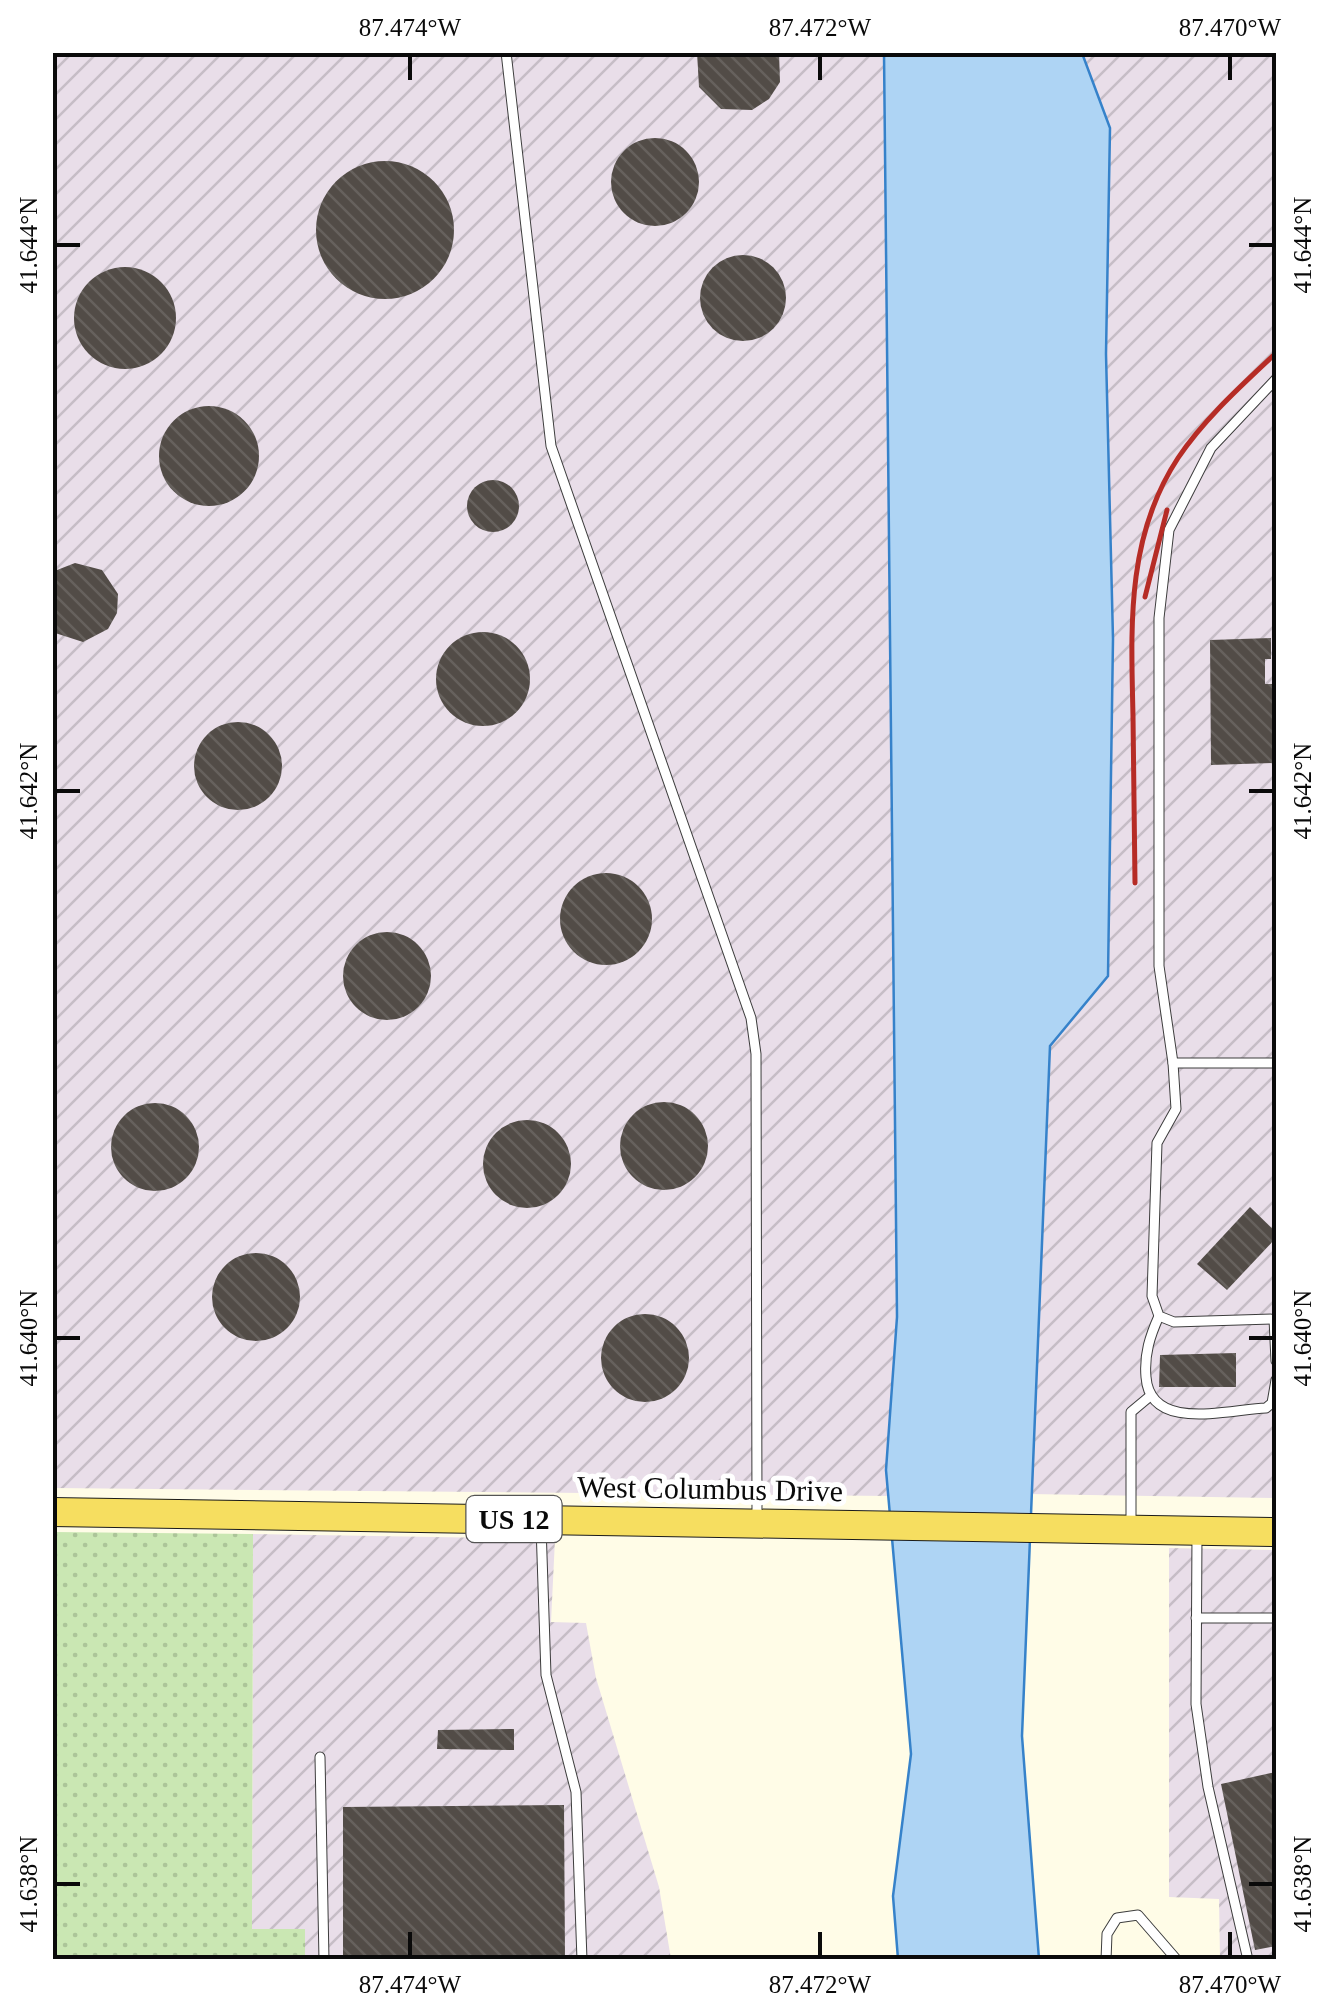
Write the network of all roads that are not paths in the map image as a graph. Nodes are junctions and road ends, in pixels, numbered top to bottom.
1 (506, 52) edge
2 (1276, 378) edge
3 (1173, 1063) junction
4 (1276, 1063) edge
5 (1159, 1316) junction
6 (1275, 1319) edge
7 (1276, 1361) edge
8 (1276, 1380) edge
9 (1149, 1398) junction
10 (52, 1512) edge
11 (541, 1519) junction
12 (757, 1522) junction
13 (1131, 1530) junction
14 (1197, 1532) junction
15 (1276, 1532) edge
16 (1196, 1618) junction
17 (1276, 1618) edge
18 (320, 1757) dead end
19 (324, 1960) edge
20 (582, 1960) edge
21 (1106, 1960) edge
22 (1177, 1960) edge
23 (1248, 1960) edge

1 - 12 lane
2 - 3 lane
3 - 4 lane
3 - 5 lane
5 - 6 lane
5 - 9 lane
6 - 7 lane
8 - 9 lane
9 - 13 lane
10 - 11 main road, West Columbus Drive / US 12
11 - 12 main road, West Columbus Drive / US 12
11 - 20 lane
12 - 13 main road, West Columbus Drive / US 12
13 - 14 main road, US 12
14 - 15 main road, US 12
14 - 16 lane
16 - 17 lane
16 - 23 lane
18 - 19 lane
21 - 22 lane

